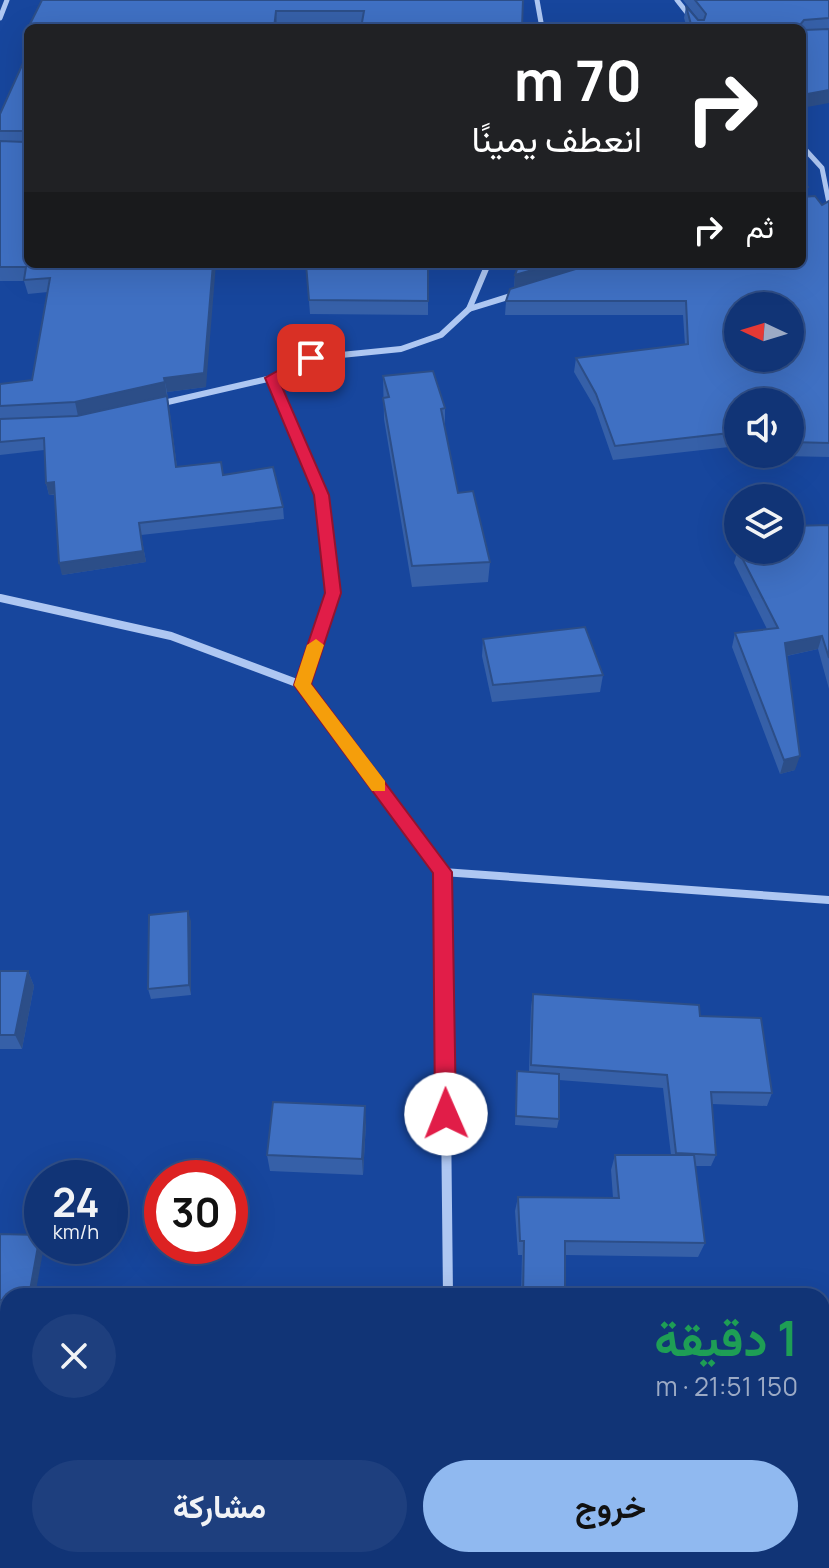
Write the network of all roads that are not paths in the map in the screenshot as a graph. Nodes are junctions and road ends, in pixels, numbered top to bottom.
1 (7, 0) edge
2 (537, 0) edge
3 (677, 0) edge
4 (0, 18) edge
5 (541, 24) edge
6 (696, 24) edge
7 (806, 150) edge
8 (828, 200) edge
9 (814, 203) edge
10 (486, 268) edge
11 (528, 291) edge
12 (469, 309) junction
13 (272, 378) junction
14 (153, 405) edge
15 (0, 598) edge
16 (302, 685) junction
17 (443, 872) junction
18 (829, 900) edge
19 (448, 1288) edge

1 - 4 street
2 - 5 street
3 - 6 street
7 - 8 street
8 - 9 street
10 - 12 street
11 - 12 street
12 - 13 street
13 - 14 street
13 - 16 street
15 - 16 street
16 - 17 street
17 - 18 street
17 - 19 street

